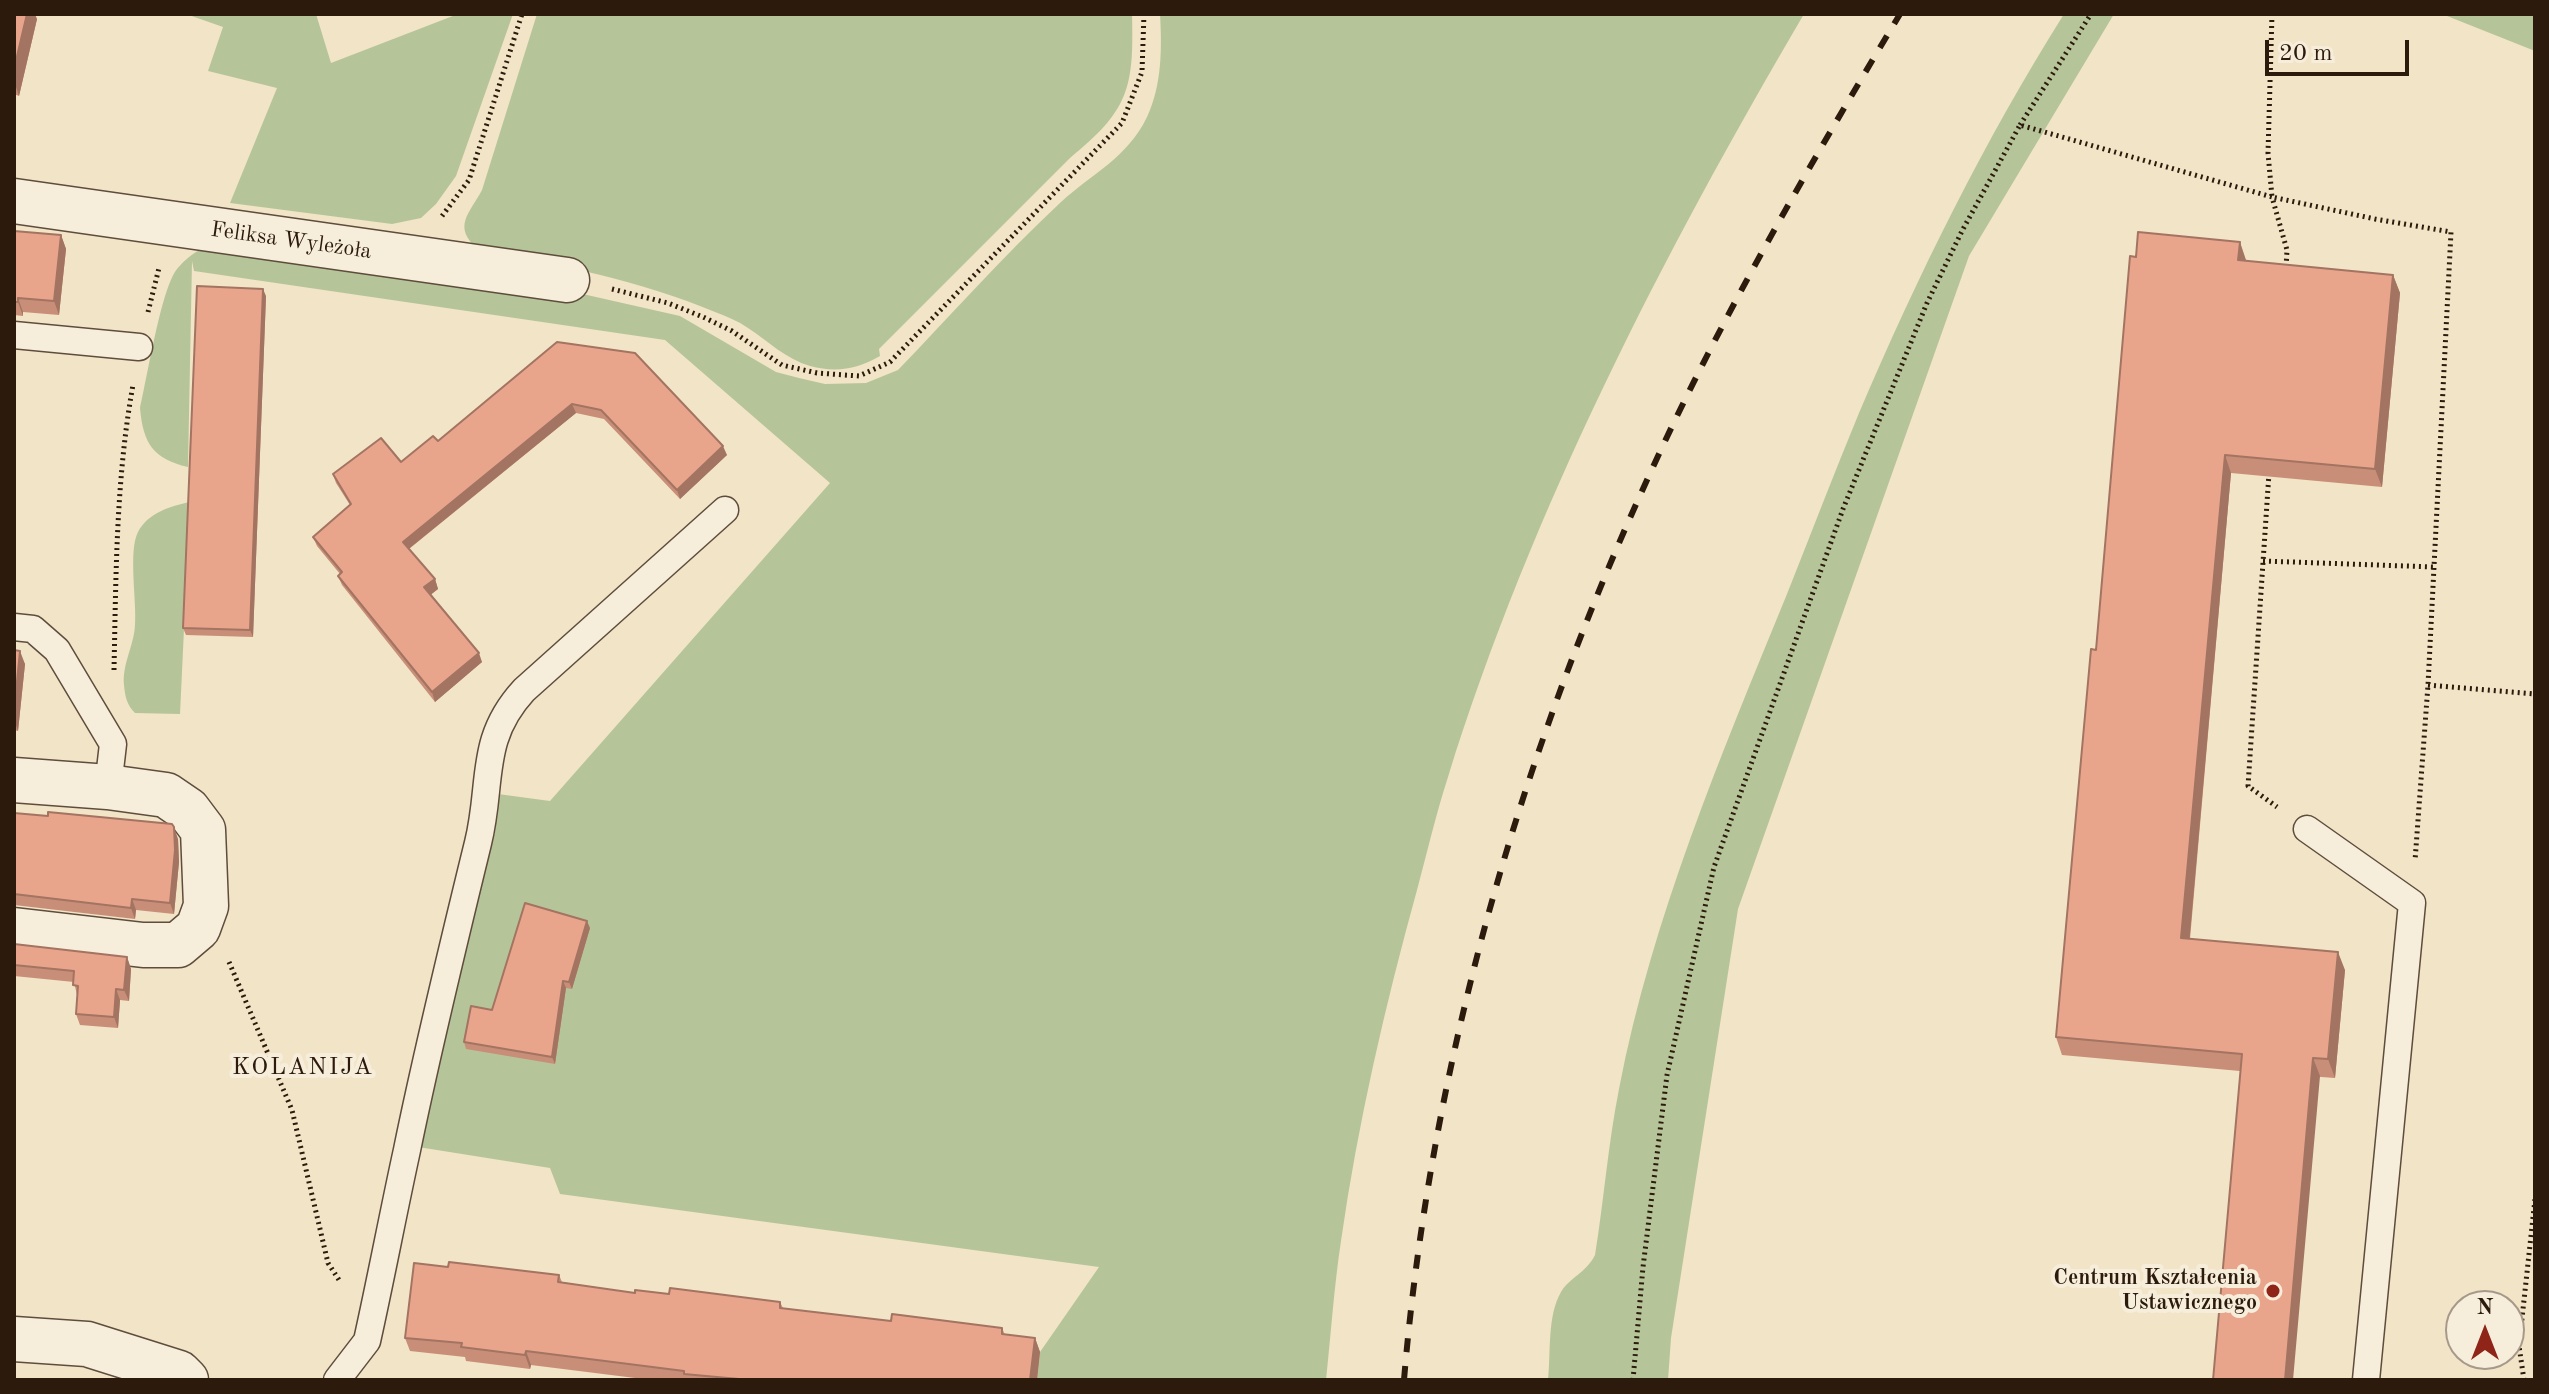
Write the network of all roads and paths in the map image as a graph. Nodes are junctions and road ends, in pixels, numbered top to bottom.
1 (522, 14) edge
2 (1144, 14) edge
3 (2091, 14) edge
4 (2272, 14) edge
5 (2020, 125) junction
6 (2272, 197) junction
7 (14, 201) edge
8 (171, 224) junction
9 (410, 258) junction
10 (567, 280) joint
11 (2285, 280) edge
12 (14, 335) edge
13 (139, 347) junction
14 (2269, 472) edge
15 (725, 510) dead end
16 (2263, 561) junction
17 (2434, 567) junction
18 (14, 627) edge
19 (2428, 685) junction
20 (2535, 694) edge
21 (113, 744) junction
22 (14, 780) edge
23 (108, 787) junction
24 (2307, 829) joint
25 (2412, 903) junction
26 (206, 906) junction
27 (14, 930) edge
28 (2535, 1199) edge
29 (370, 1327) junction
30 (14, 1339) edge
31 (186, 1380) edge
32 (337, 1380) edge
33 (1633, 1380) edge
34 (2366, 1380) edge
35 (2524, 1380) edge

1 - 9 path
2 - 10 path
3 - 5 path
4 - 6 path
5 - 6 path
5 - 33 path
6 - 11 path
6 - 17 path
7 - 8 street, Feliksa Wyleżoła
8 - 9 street, Feliksa Wyleżoła
8 - 13 path
9 - 10 street, Feliksa Wyleżoła
12 - 13 lane
13 - 21 path
14 - 16 path
15 - 29 lane
16 - 17 path
16 - 24 path
17 - 19 path
18 - 21 lane
19 - 20 path
19 - 25 path
21 - 23 lane
22 - 23 street
23 - 26 street
24 - 25 lane
25 - 34 lane
26 - 27 street
26 - 29 path
28 - 35 path
29 - 32 lane
30 - 31 street

